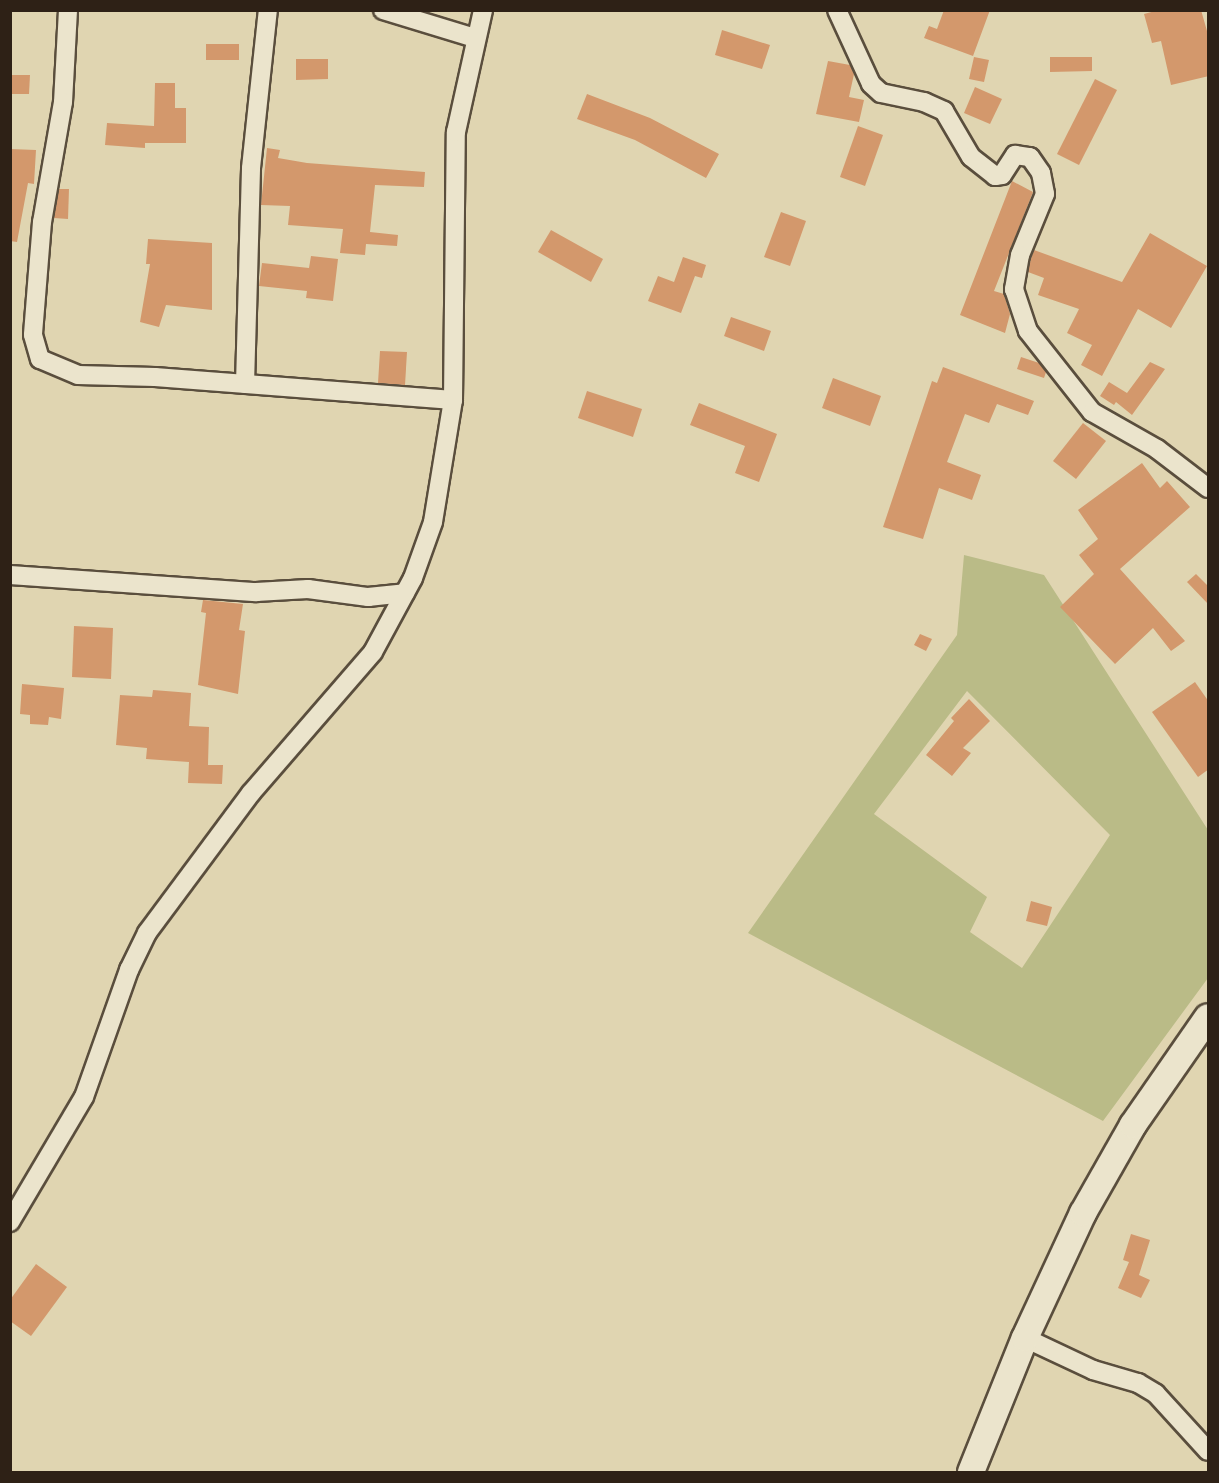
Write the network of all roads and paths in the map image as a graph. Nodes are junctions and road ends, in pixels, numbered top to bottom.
1 (68, 10) edge
2 (268, 10) edge
3 (383, 10) edge
4 (483, 10) edge
5 (837, 10) edge
6 (475, 38) junction
7 (245, 384) junction
8 (453, 400) junction
9 (1209, 488) edge
10 (10, 575) edge
11 (405, 593) junction
12 (1209, 1017) edge
13 (10, 1222) edge
14 (1025, 1338) junction
15 (1209, 1451) edge
16 (970, 1473) edge

1 - 7 street
2 - 7 street
3 - 6 street
4 - 6 street
5 - 9 street
6 - 8 street
7 - 8 street
8 - 11 street
10 - 11 street
11 - 13 street
12 - 14 main road
14 - 15 street
14 - 16 main road

